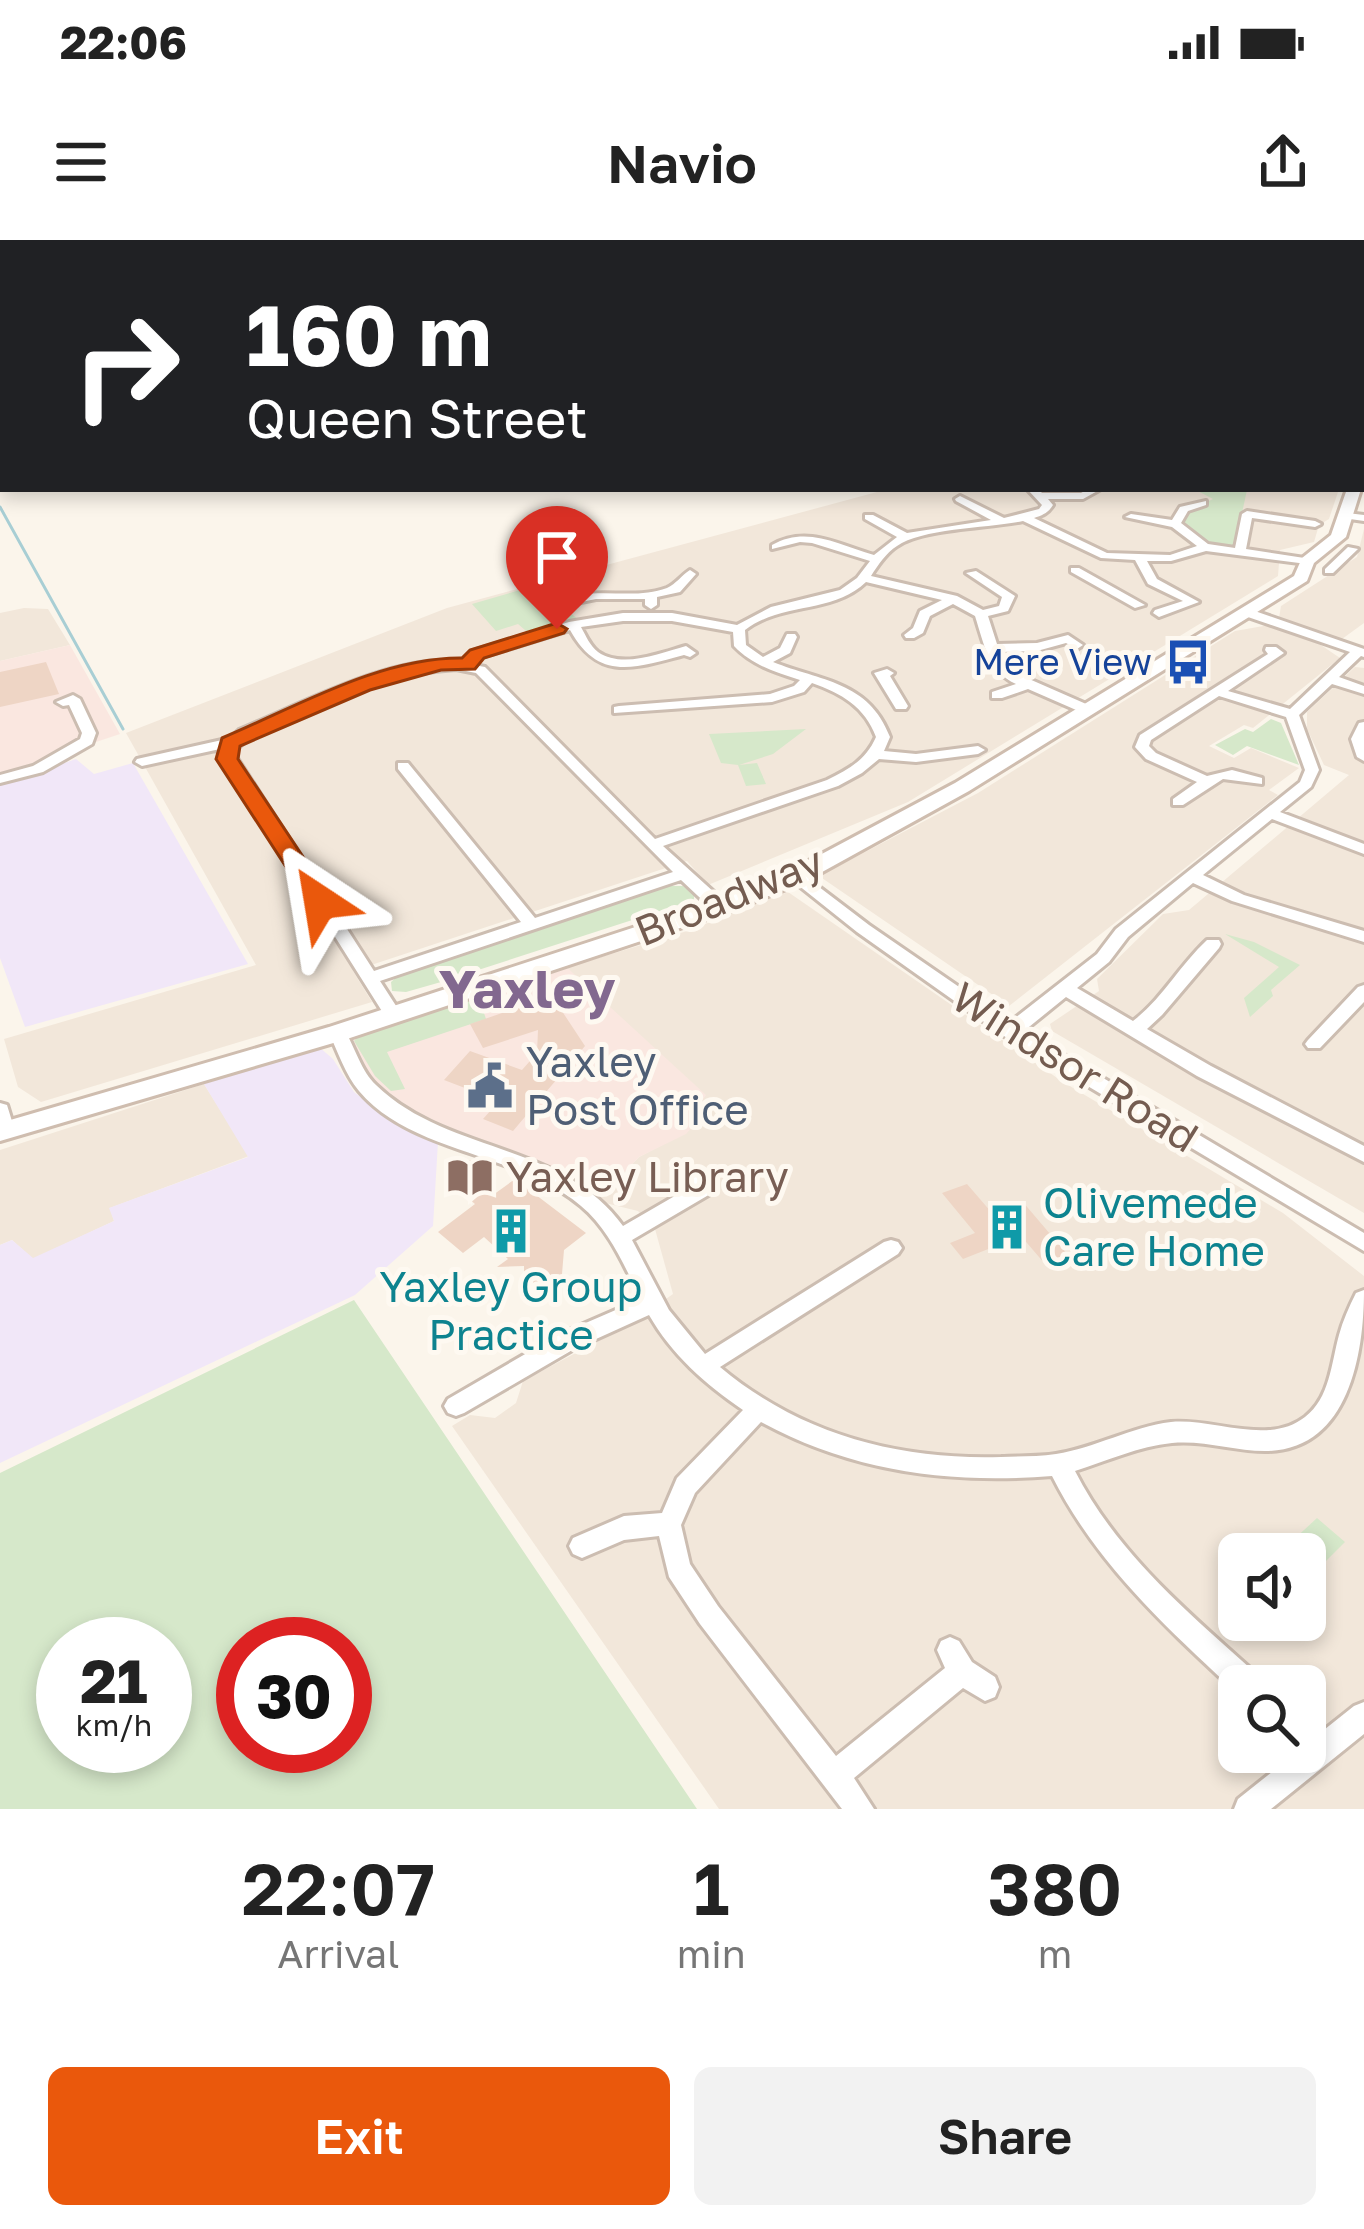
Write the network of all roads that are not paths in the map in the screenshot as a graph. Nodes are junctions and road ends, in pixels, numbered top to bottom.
1 (1090, 492) edge
2 (1041, 498) edge
3 (960, 499) dead end
4 (1202, 503) dead end
5 (869, 517) dead end
6 (1356, 517) edge
7 (1026, 518) junction
8 (1131, 518) dead end
9 (1004, 523) junction
10 (1175, 524) junction
11 (1315, 524) dead end
12 (905, 537) junction
13 (1331, 544) junction
14 (776, 547) dead end
15 (1205, 547) junction
16 (1240, 552) junction
17 (876, 559) junction
18 (1141, 560) junction
19 (1318, 566) junction
20 (1075, 570) dead end
21 (970, 572) dead end
22 (690, 574) dead end
23 (865, 578) junction
24 (1153, 580) junction
25 (1112, 590) junction
26 (651, 595) junction
27 (953, 599) junction
28 (566, 601) dead end
29 (1139, 605) dead end
30 (1159, 613) dead end
31 (1249, 613) junction
32 (981, 614) junction
33 (651, 616) junction
34 (573, 625) junction
35 (739, 629) junction
36 (909, 636) dead end
37 (792, 640) dead end
38 (1078, 645) dead end
39 (994, 648) junction
40 (686, 650) dead end
41 (1279, 652) dead end
42 (1361, 652) edge
43 (763, 663) junction
44 (468, 664) junction
45 (887, 673) dead end
46 (810, 677) junction
47 (1328, 678) junction
48 (1024, 686) junction
49 (1364, 690) edge
50 (1222, 693) junction
51 (995, 695) dead end
52 (63, 702) dead end
53 (619, 710) dead end
54 (1088, 710) junction
55 (872, 711) junction
56 (1292, 713) junction
57 (1364, 726) edge
58 (230, 742) junction
59 (978, 750) dead end
60 (876, 754) junction
61 (1364, 757) edge
62 (142, 762) dead end
63 (403, 766) dead end
64 (0, 779) edge
65 (1207, 781) junction
66 (1257, 781) dead end
67 (1178, 802) dead end
68 (1269, 813) junction
69 (652, 845) junction
70 (1364, 849) edge
71 (686, 873) junction
72 (1192, 876) junction
73 (796, 877) junction
74 (720, 907) junction
75 (531, 924) junction
76 (1364, 937) edge
77 (1213, 944) dead end
78 (370, 978) junction
79 (1066, 989) junction
80 (1364, 991) edge
81 (391, 1012) junction
82 (1134, 1029) junction
83 (1010, 1032) junction
84 (338, 1033) junction
85 (1314, 1044) dead end
86 (2, 1124) edge
87 (1364, 1154) edge
88 (698, 1180) dead end
89 (621, 1237) junction
90 (1364, 1243) edge
91 (891, 1248) dead end
92 (1364, 1299) edge
93 (654, 1304) junction
94 (704, 1366) junction
95 (457, 1406) dead end
96 (758, 1410) junction
97 (1059, 1465) junction
98 (669, 1525) junction
99 (582, 1546) dead end
100 (1227, 1665) edge
101 (966, 1670) dead end
102 (1364, 1716) edge
103 (1326, 1737) edge
104 (1284, 1773) edge
105 (834, 1776) junction
106 (860, 1809) edge
107 (1248, 1809) edge

1 - 2 street
2 - 7 street
3 - 9 street
4 - 10 street
5 - 12 street
6 - 13 main road, Broadway
7 - 9 street
7 - 18 street
8 - 10 street
9 - 12 street
10 - 15 street
11 - 16 street
12 - 17 street
13 - 19 main road, Broadway
13 - 19 street
14 - 17 street
15 - 16 street
15 - 18 street
16 - 19 street
17 - 23 street
18 - 24 street
19 - 31 main road, Broadway
20 - 25 street
21 - 32 street
22 - 26 street
23 - 27 street
23 - 35 street
24 - 25 street
24 - 30 street
25 - 29 street
26 - 28 street
26 - 33 street
27 - 32 street
27 - 36 street
31 - 42 street
31 - 54 main road, Broadway
32 - 39 street
33 - 34 street
33 - 35 street
34 - 40 street
34 - 44 street
35 - 43 street
37 - 43 street
38 - 39 street
39 - 48 street
41 - 50 street
42 - 47 street
43 - 46 street
44 - 58 street
44 - 69 street
45 - 55 street
46 - 53 street
46 - 55 street
47 - 49 street
47 - 56 street
48 - 51 street
48 - 54 street
50 - 56 street
50 - 65 street
52 - 64 street
54 - 73 main road, Broadway
55 - 60 street
56 - 68 street
57 - 61 street
58 - 62 street
58 - 78 street
59 - 60 street
60 - 69 street
63 - 75 street
65 - 66 street
65 - 67 street
68 - 70 street
68 - 72 street
69 - 71 street
71 - 74 street
71 - 75 street
72 - 76 street
72 - 79 street
73 - 74 main road, Broadway
73 - 83 street, Windsor Road
74 - 81 main road, Broadway
75 - 78 street
77 - 82 street
78 - 81 street
79 - 82 street
79 - 83 street
80 - 85 street
81 - 84 main road, Broadway
82 - 87 street
83 - 90 street, Windsor Road
84 - 86 main road, Broadway
84 - 89 street
88 - 89 street
89 - 93 street
91 - 94 street
92 - 97 street
93 - 94 street
93 - 95 street
94 - 96 street
96 - 97 street
96 - 98 street
97 - 100 street
98 - 99 street
98 - 105 street
101 - 105 street
102 - 103 street
104 - 107 street
105 - 106 street

